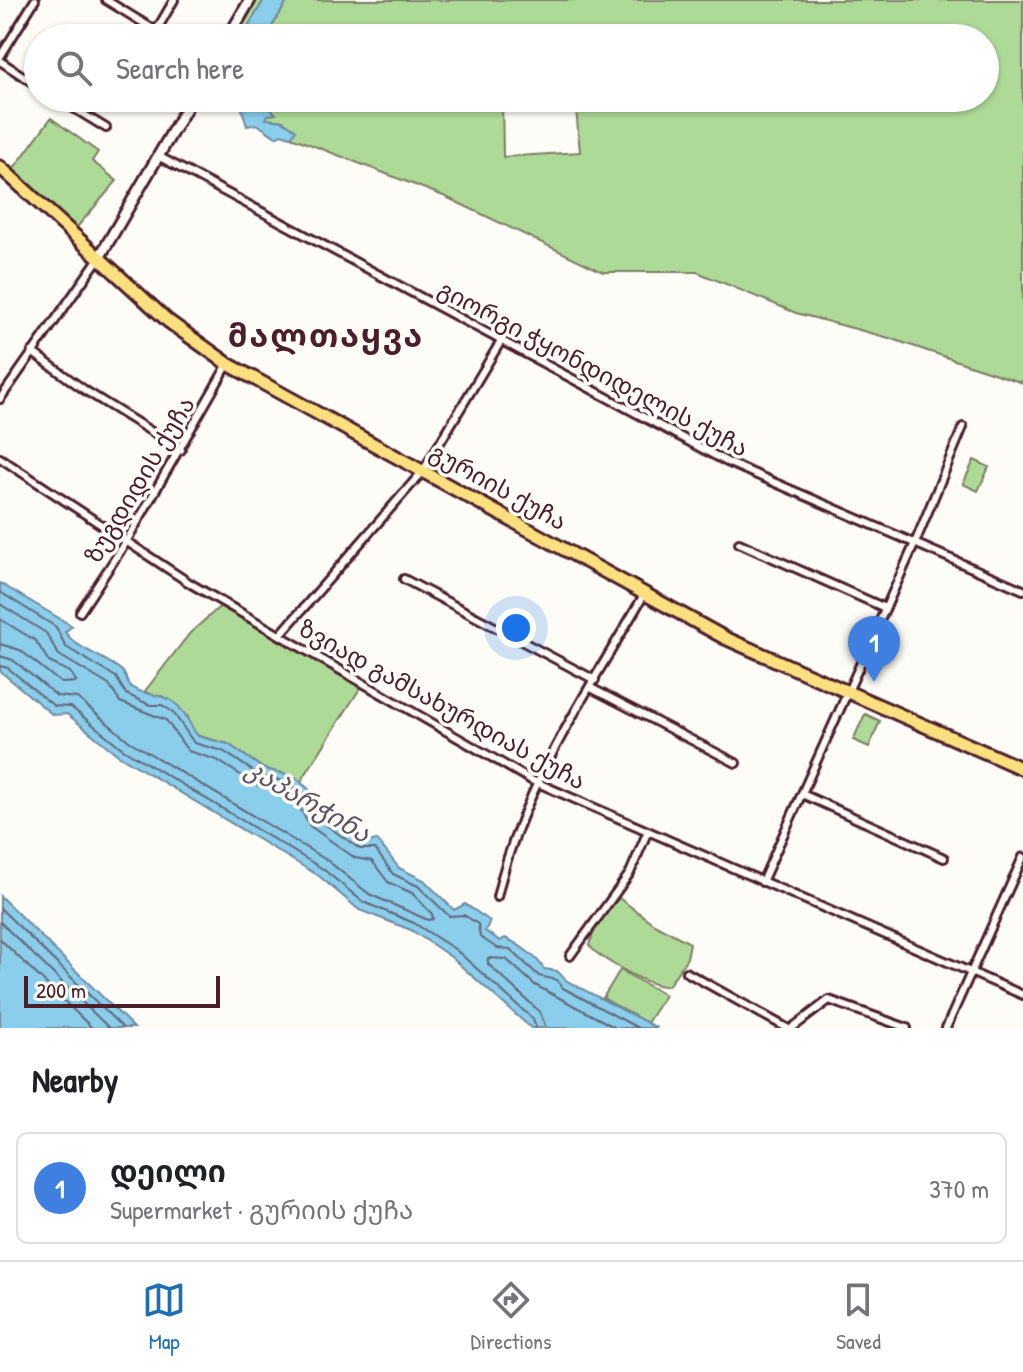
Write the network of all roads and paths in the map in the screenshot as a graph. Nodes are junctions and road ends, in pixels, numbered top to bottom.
1 (35, 0) edge
2 (106, 0) edge
3 (174, 0) edge
4 (250, 0) edge
5 (145, 24) edge
6 (160, 24) edge
7 (236, 24) edge
8 (0, 59) edge
9 (24, 76) edge
10 (80, 112) edge
11 (184, 112) edge
12 (106, 128) dead end
13 (158, 156) junction
14 (0, 167) edge
15 (99, 258) junction
16 (501, 341) junction
17 (32, 352) junction
18 (228, 364) junction
19 (0, 399) edge
20 (963, 427) dead end
21 (181, 450) junction
22 (0, 458) edge
23 (423, 471) junction
24 (126, 542) junction
25 (739, 543) dead end
26 (915, 543) junction
27 (404, 579) dead end
28 (1023, 590) edge
29 (645, 593) junction
30 (885, 608) junction
31 (80, 612) dead end
32 (280, 635) junction
33 (595, 680) junction
34 (591, 688) junction
35 (848, 692) junction
36 (736, 763) dead end
37 (1023, 769) edge
38 (536, 783) junction
39 (802, 794) junction
40 (647, 833) junction
41 (1023, 857) edge
42 (944, 858) dead end
43 (762, 882) junction
44 (497, 897) dead end
45 (570, 956) dead end
46 (686, 972) dead end
47 (972, 973) junction
48 (1023, 995) edge
49 (790, 1028) edge
50 (907, 1028) edge
51 (946, 1028) edge

1 - 8 street
2 - 5 street
3 - 6 street
4 - 7 street
8 - 9 street
10 - 12 street
11 - 13 street
13 - 15 street
13 - 16 street, გიორგი ჭყონდიდელის ქუჩა
14 - 15 highway, გურიის ქუჩა
15 - 17 street
15 - 18 highway, გურიის ქუჩა
16 - 23 street
16 - 26 street, გიორგი ჭყონდიდელის ქუჩა
17 - 19 street
17 - 21 street
18 - 21 street, ზუგდიდის ქუჩა
18 - 23 highway, გურიის ქუჩა
20 - 26 street
21 - 24 street, ზუგდიდის ქუჩა
22 - 24 street, ზვიად გამსახურდიას ქუჩა
23 - 29 highway, გურიის ქუჩა
23 - 32 street
24 - 31 street, ზუგდიდის ქუჩა
24 - 32 street, ზვიად გამსახურდიას ქუჩა
25 - 30 street
26 - 28 street, გიორგი ჭყონდიდელის ქუჩა
26 - 30 street
27 - 33 street
29 - 33 street
29 - 35 highway, გურიის ქუჩა
30 - 35 street
32 - 38 street, ზვიად გამსახურდიას ქუჩა
33 - 34 street
34 - 36 street
34 - 38 street
35 - 37 highway, გურიის ქუჩა
35 - 39 street
38 - 40 street, ზვიად გამსახურდიას ქუჩა
38 - 44 street
39 - 42 street
39 - 43 street
40 - 43 street, ზვიად გამსახურდიას ქუჩა
40 - 45 street
41 - 47 street
43 - 47 street, ზვიად გამსახურდიას ქუჩა
46 - 49 street
47 - 48 street, ზვიად გამსახურდიას ქუჩა
47 - 51 street
49 - 50 street

